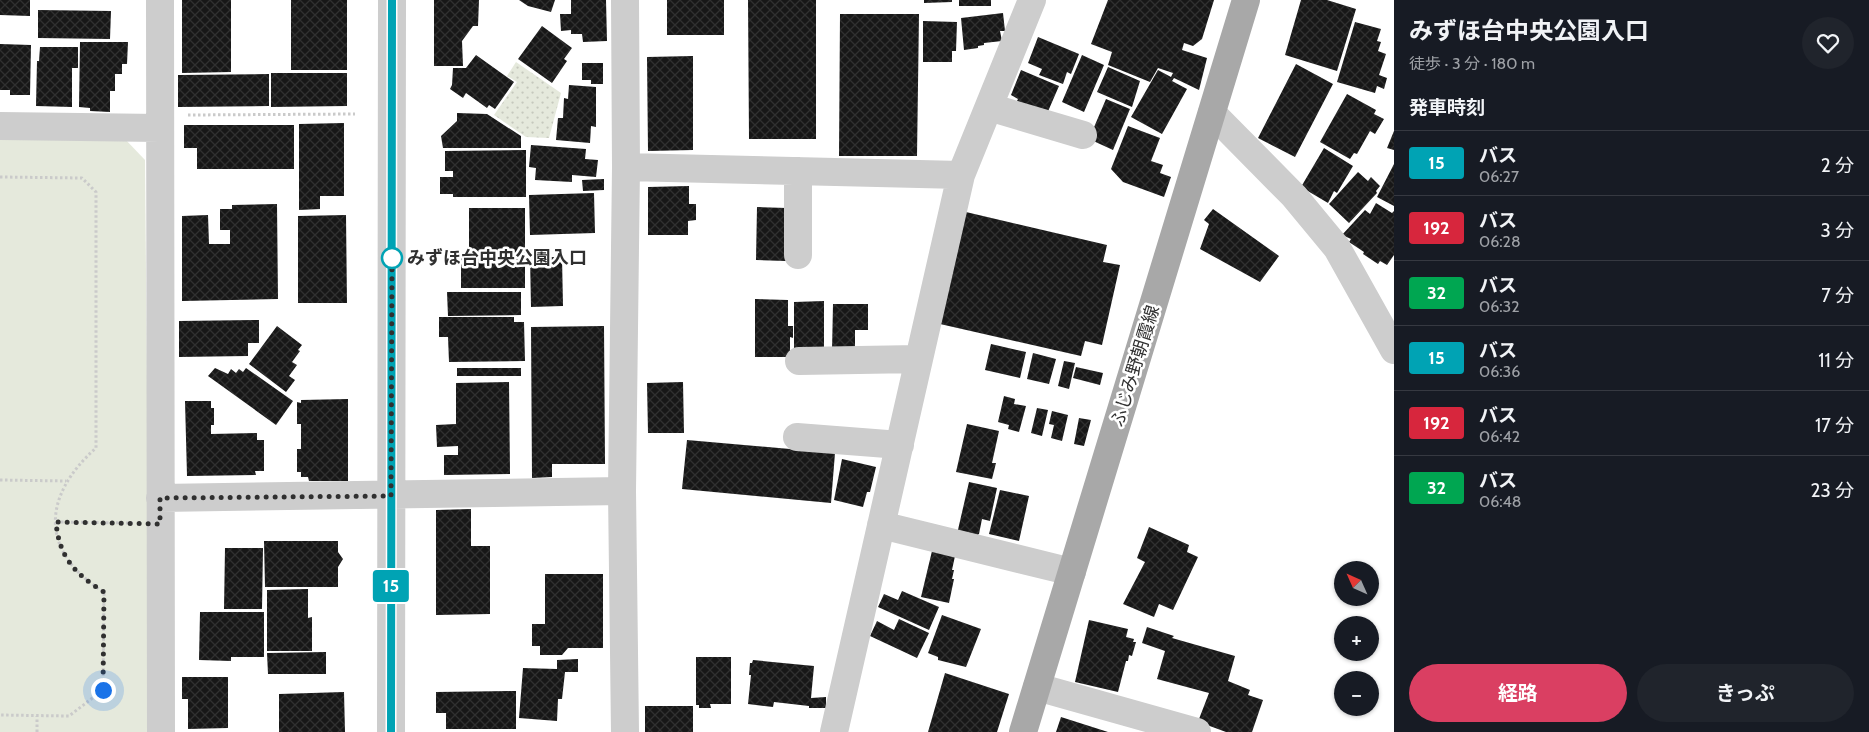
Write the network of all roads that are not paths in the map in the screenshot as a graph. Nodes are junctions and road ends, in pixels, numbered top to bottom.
1 (160, 0) edge
2 (392, 0) edge
3 (625, 0) edge
4 (1032, 0) edge
5 (1246, 0) edge
6 (989, 107) junction
7 (1212, 113) junction
8 (160, 122) junction
9 (0, 126) edge
10 (1082, 135) dead end
11 (626, 167) junction
12 (798, 171) junction
13 (962, 175) junction
14 (798, 255) dead end
15 (1394, 350) edge
16 (918, 359) junction
17 (799, 361) dead end
18 (798, 437) dead end
19 (900, 445) junction
20 (622, 491) junction
21 (391, 496) junction
22 (160, 511) junction
23 (882, 525) junction
24 (1072, 572) junction
25 (1036, 687) junction
26 (161, 732) edge
27 (391, 732) edge
28 (626, 732) edge
29 (834, 732) edge
30 (1023, 732) edge
31 (1197, 732) edge

1 - 8 street
2 - 21 street
3 - 11 street
4 - 6 street
5 - 7 main road, ふじみ野朝霞線
6 - 10 street
6 - 13 street
7 - 15 street
7 - 24 main road, ふじみ野朝霞線
8 - 9 street
8 - 22 street
11 - 12 street
11 - 20 street
12 - 13 street
12 - 14 street
13 - 16 street
16 - 17 street
16 - 19 street
18 - 19 street
19 - 23 street
20 - 21 street
20 - 28 street
21 - 22 street
21 - 27 street
22 - 26 street
23 - 24 street
23 - 29 street
24 - 25 main road, ふじみ野朝霞線
25 - 30 main road, ふじみ野朝霞線
25 - 31 street

